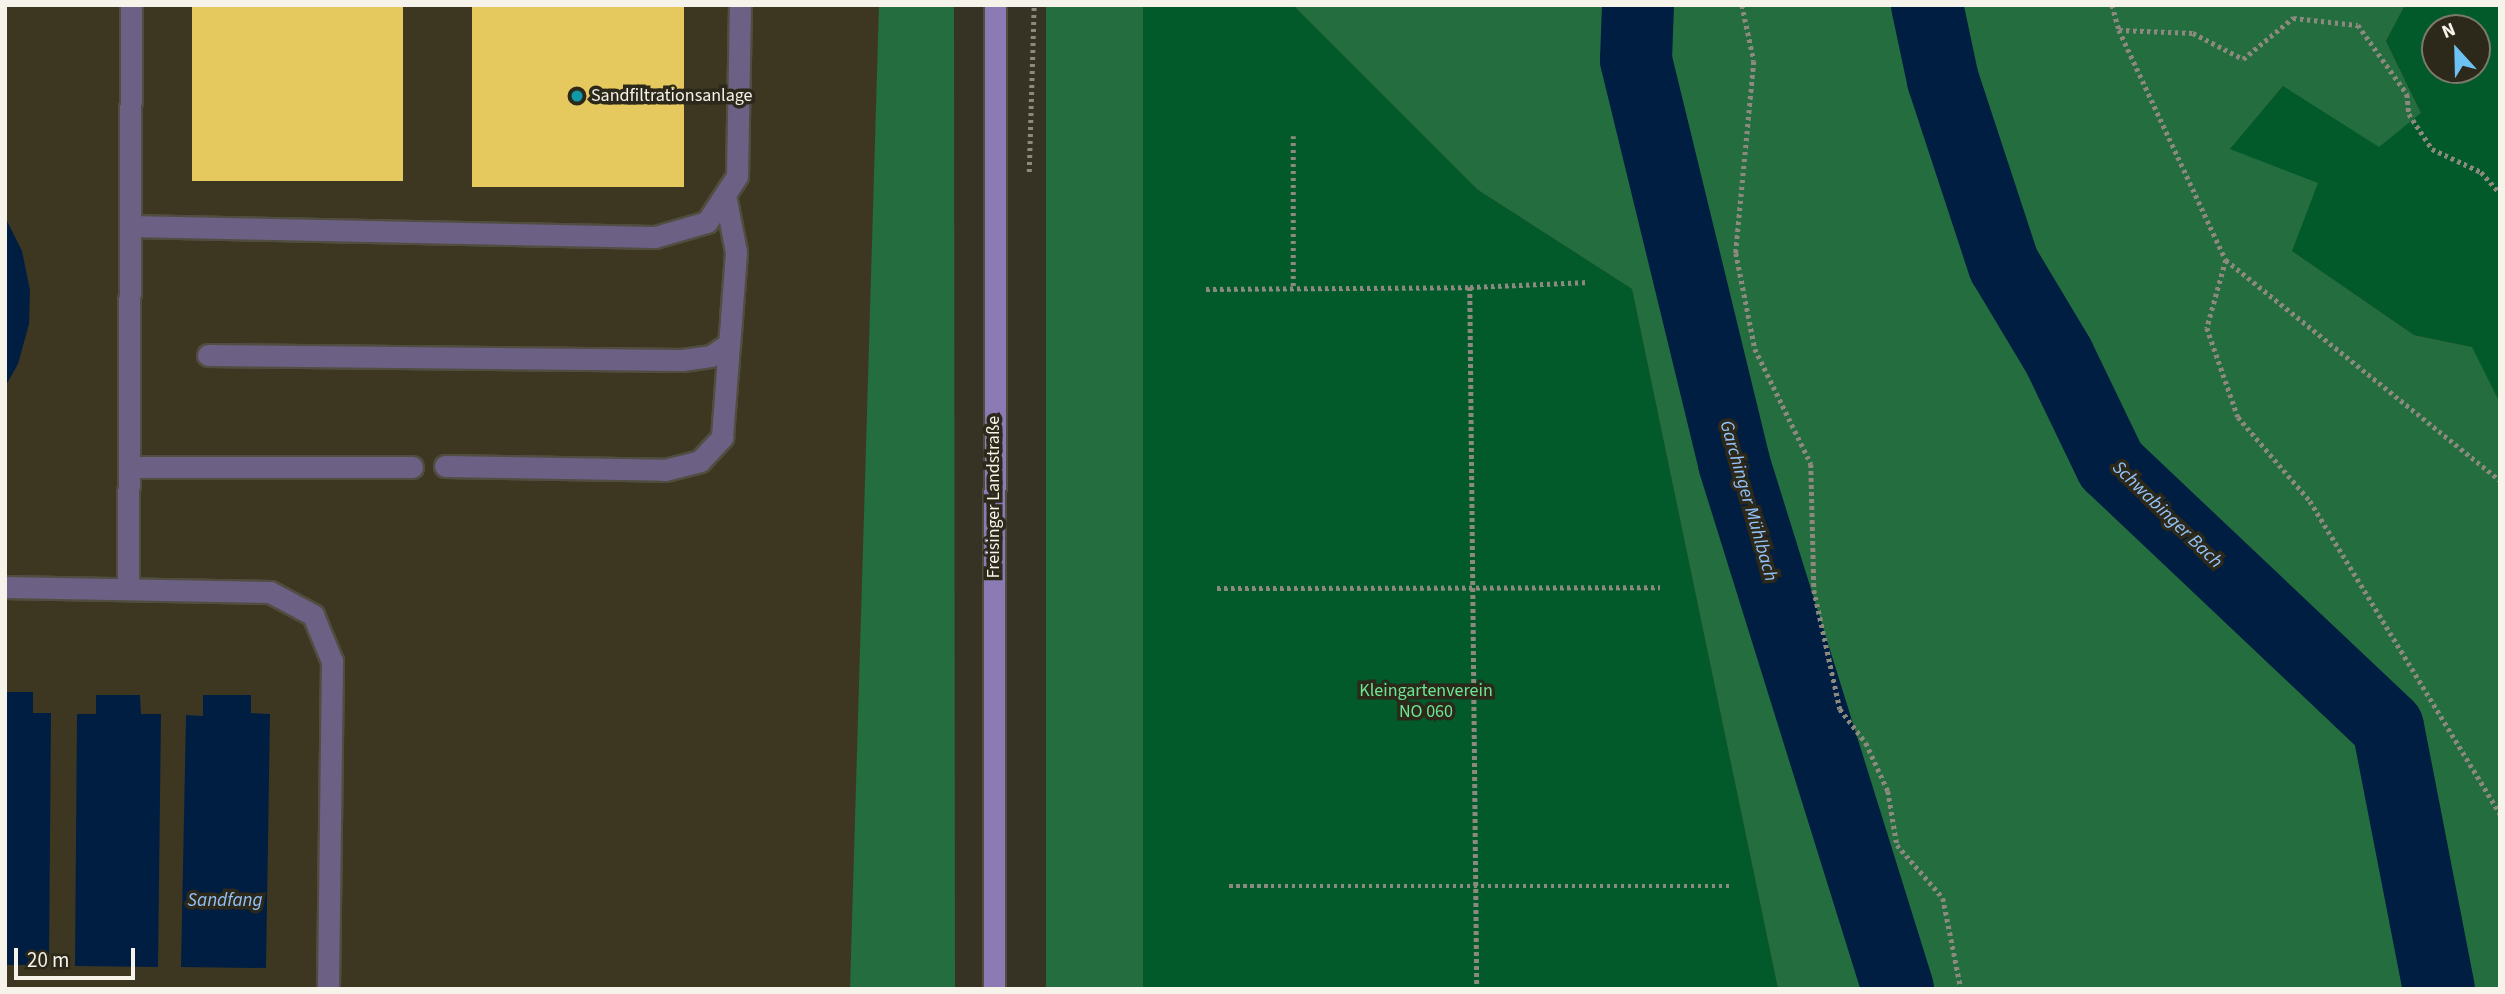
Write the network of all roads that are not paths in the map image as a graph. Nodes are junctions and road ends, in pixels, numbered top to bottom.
1 (131, 5) edge
2 (740, 5) edge
3 (995, 5) edge
4 (725, 195) junction
5 (130, 226) junction
6 (729, 344) junction
7 (208, 355) dead end
8 (444, 466) dead end
9 (129, 467) junction
10 (412, 467) dead end
11 (5, 587) edge
12 (128, 587) junction
13 (328, 989) edge
14 (994, 989) edge

1 - 5 lane
2 - 4 lane
3 - 14 main road, Freisinger Landstraße
4 - 5 lane
4 - 6 lane
5 - 9 lane
6 - 7 lane
6 - 8 lane
9 - 10 lane
9 - 12 lane
11 - 12 lane
12 - 13 lane

